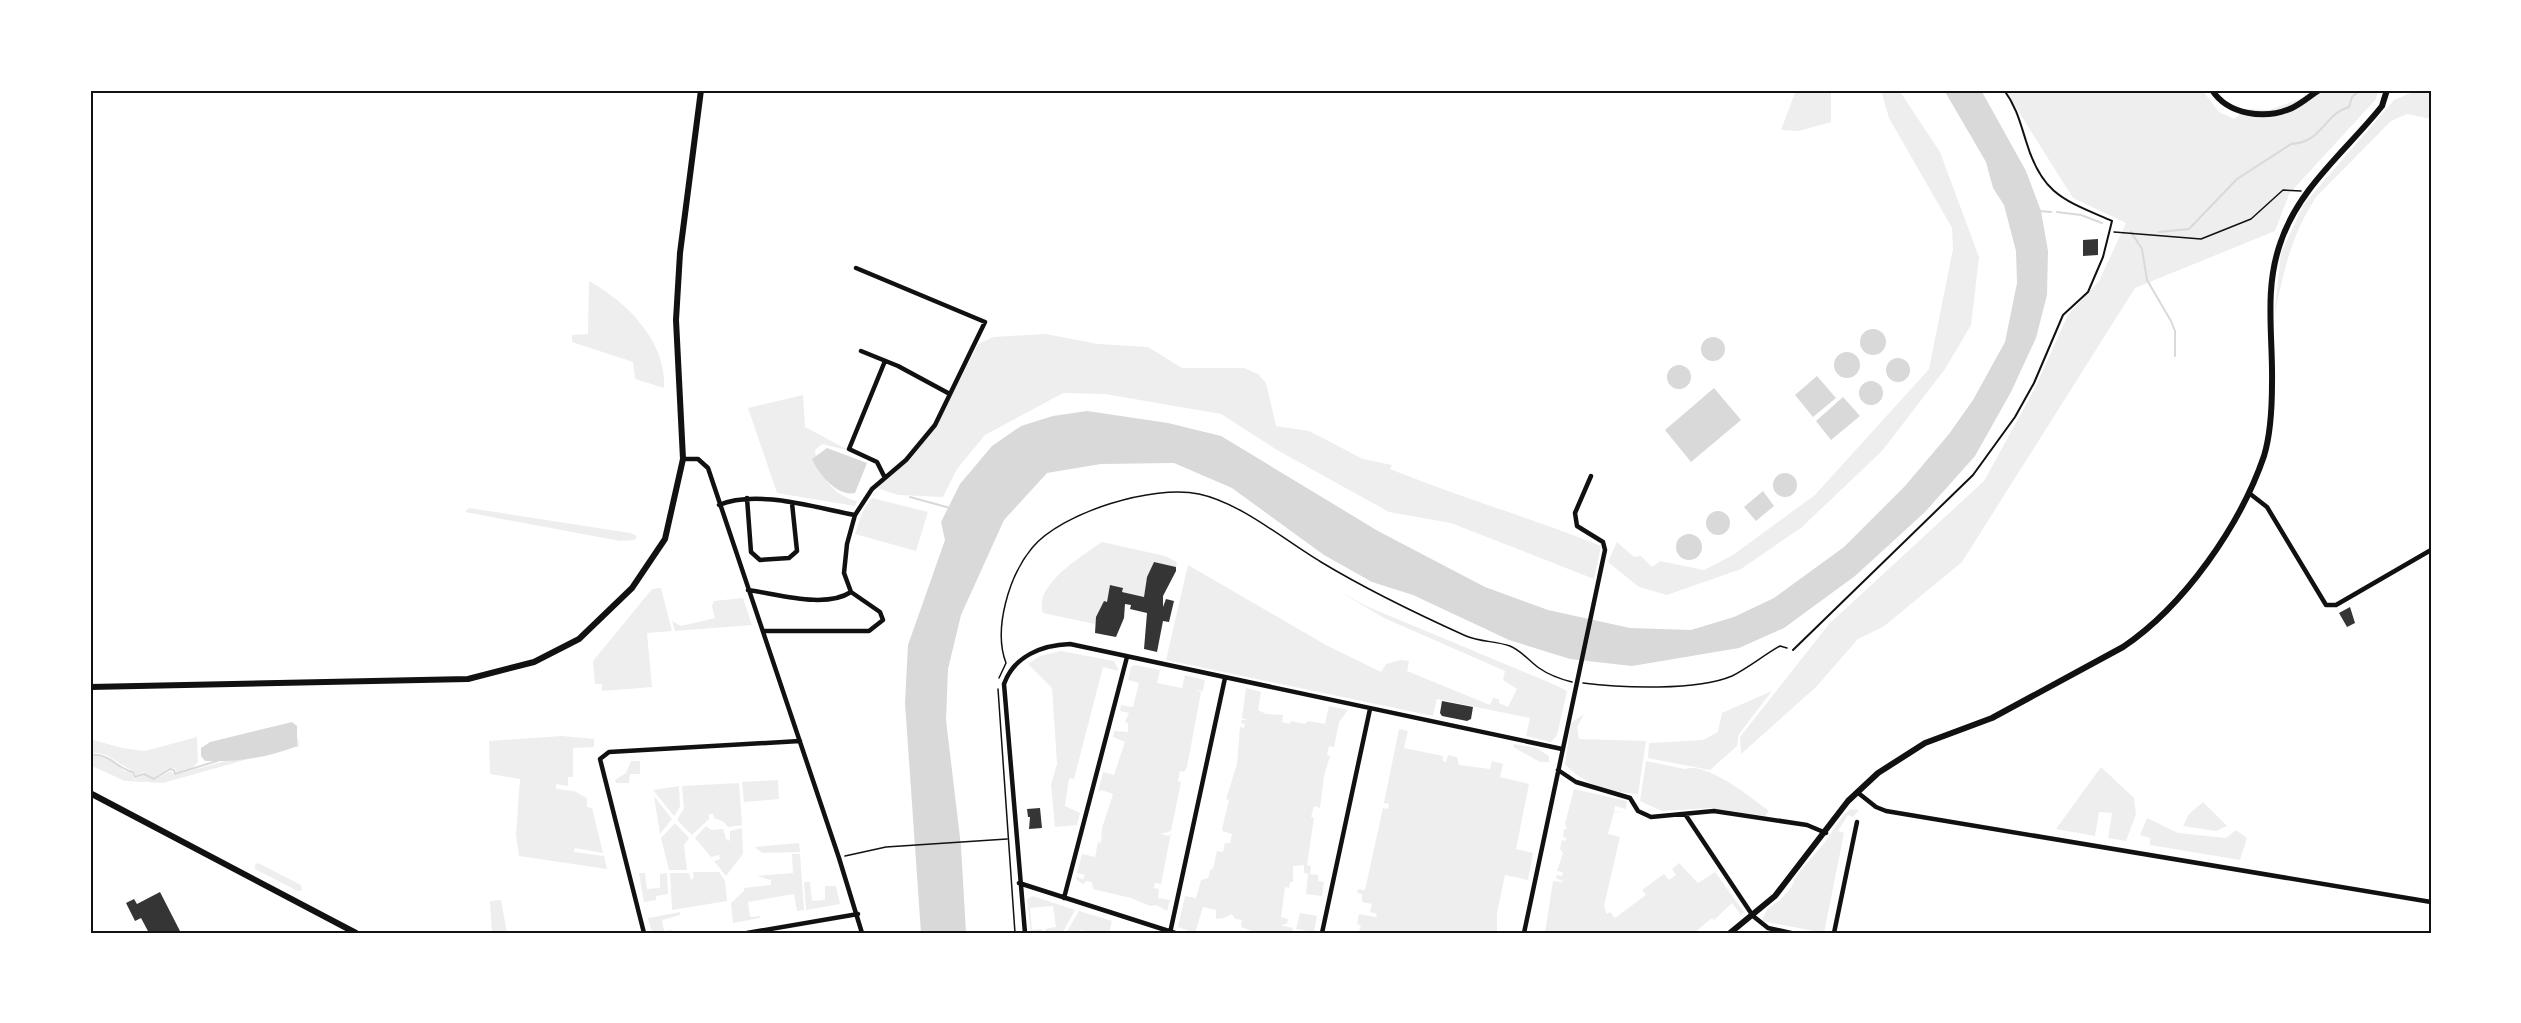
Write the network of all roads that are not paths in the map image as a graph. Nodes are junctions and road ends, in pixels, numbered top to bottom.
1 (701, 90) edge
2 (2004, 90) edge
3 (2212, 90) edge
4 (2319, 90) edge
5 (2388, 90) edge
6 (856, 268) dead end
7 (861, 351) dead end
8 (885, 361) junction
9 (948, 393) junction
10 (683, 459) junction
11 (1591, 476) dead end
12 (885, 478) junction
13 (2249, 493) junction
14 (747, 498) junction
15 (792, 503) junction
16 (720, 505) junction
17 (855, 515) junction
18 (2431, 550) edge
19 (748, 590) junction
20 (851, 592) junction
21 (763, 631) junction
22 (1793, 650) road end
23 (1127, 657) junction
24 (1225, 678) junction
25 (90, 687) edge
26 (1370, 709) junction
27 (800, 741) junction
28 (1562, 749) junction
29 (1557, 770) junction
30 (1857, 792) junction
31 (90, 793) edge
32 (1684, 814) junction
33 (1857, 822) dead end
34 (1826, 833) junction
35 (1019, 883) junction
36 (1064, 898) junction
37 (2431, 902) edge
38 (858, 914) junction
39 (1753, 916) junction
40 (765, 932) edge
41 (1172, 932) edge
42 (356, 933) edge
43 (644, 933) edge
44 (747, 933) edge
45 (862, 933) edge
46 (1025, 933) edge
47 (1322, 933) edge
48 (1524, 933) edge
49 (1730, 933) edge
50 (1791, 933) edge
51 (1834, 933) edge

1 - 10 street
2 - 22 lane
3 - 4 street
5 - 13 street
6 - 9 street
7 - 8 street
8 - 9 street
8 - 12 street
9 - 12 street
10 - 16 street
10 - 25 street
11 - 28 street
12 - 17 street
13 - 18 street
13 - 30 street
14 - 15 street
14 - 15 street
14 - 16 street
15 - 17 street
16 - 19 street
17 - 20 street
19 - 20 street
19 - 21 street
20 - 21 street
21 - 27 street
23 - 24 street
23 - 35 street
23 - 36 street
24 - 26 street
24 - 41 street
26 - 28 street
26 - 47 street
27 - 38 street
27 - 43 street
28 - 29 street
29 - 32 street
29 - 48 street
30 - 34 street
30 - 37 street
31 - 42 street
32 - 34 street
32 - 39 street
33 - 51 street
34 - 39 street
35 - 36 street
35 - 46 street
36 - 41 street
38 - 40 street
38 - 45 street
39 - 49 street
39 - 50 street
40 - 44 street

